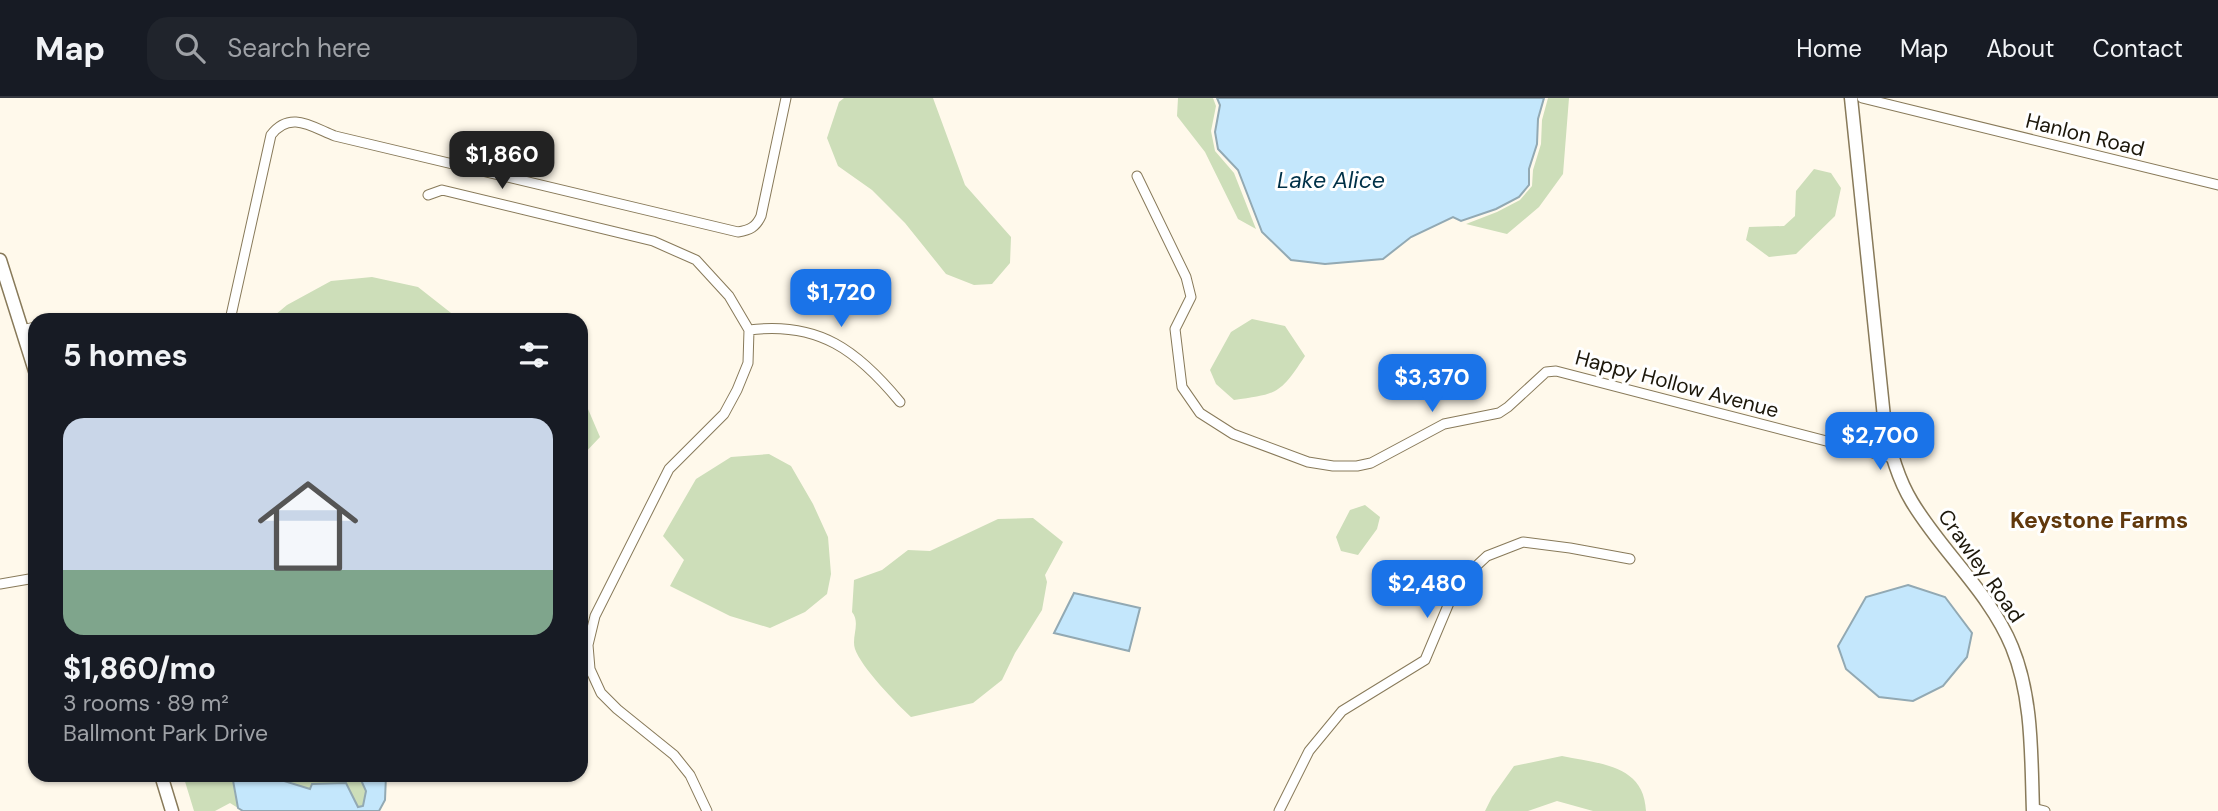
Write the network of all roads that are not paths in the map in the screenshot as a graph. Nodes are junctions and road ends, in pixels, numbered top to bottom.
1 (786, 98) edge
2 (1851, 98) edge
3 (1862, 98) edge
4 (1137, 176) dead end
5 (2218, 185) edge
6 (428, 195) dead end
7 (0, 260) edge
8 (232, 313) edge
9 (28, 328) edge
10 (749, 330) junction
11 (900, 402) dead end
12 (1892, 458) junction
13 (1630, 559) dead end
14 (28, 579) edge
15 (0, 584) edge
16 (163, 782) edge
17 (2037, 810) edge
18 (172, 811) edge
19 (707, 811) edge
20 (1279, 811) edge

1 - 8 street
2 - 12 street, Crawley Road
3 - 5 street, Hanlon Road
4 - 12 street, Happy Hollow Avenue
6 - 10 street
7 - 9 street
10 - 11 street
10 - 19 street
12 - 17 street, Crawley Road
13 - 20 street
14 - 15 street
16 - 18 street

